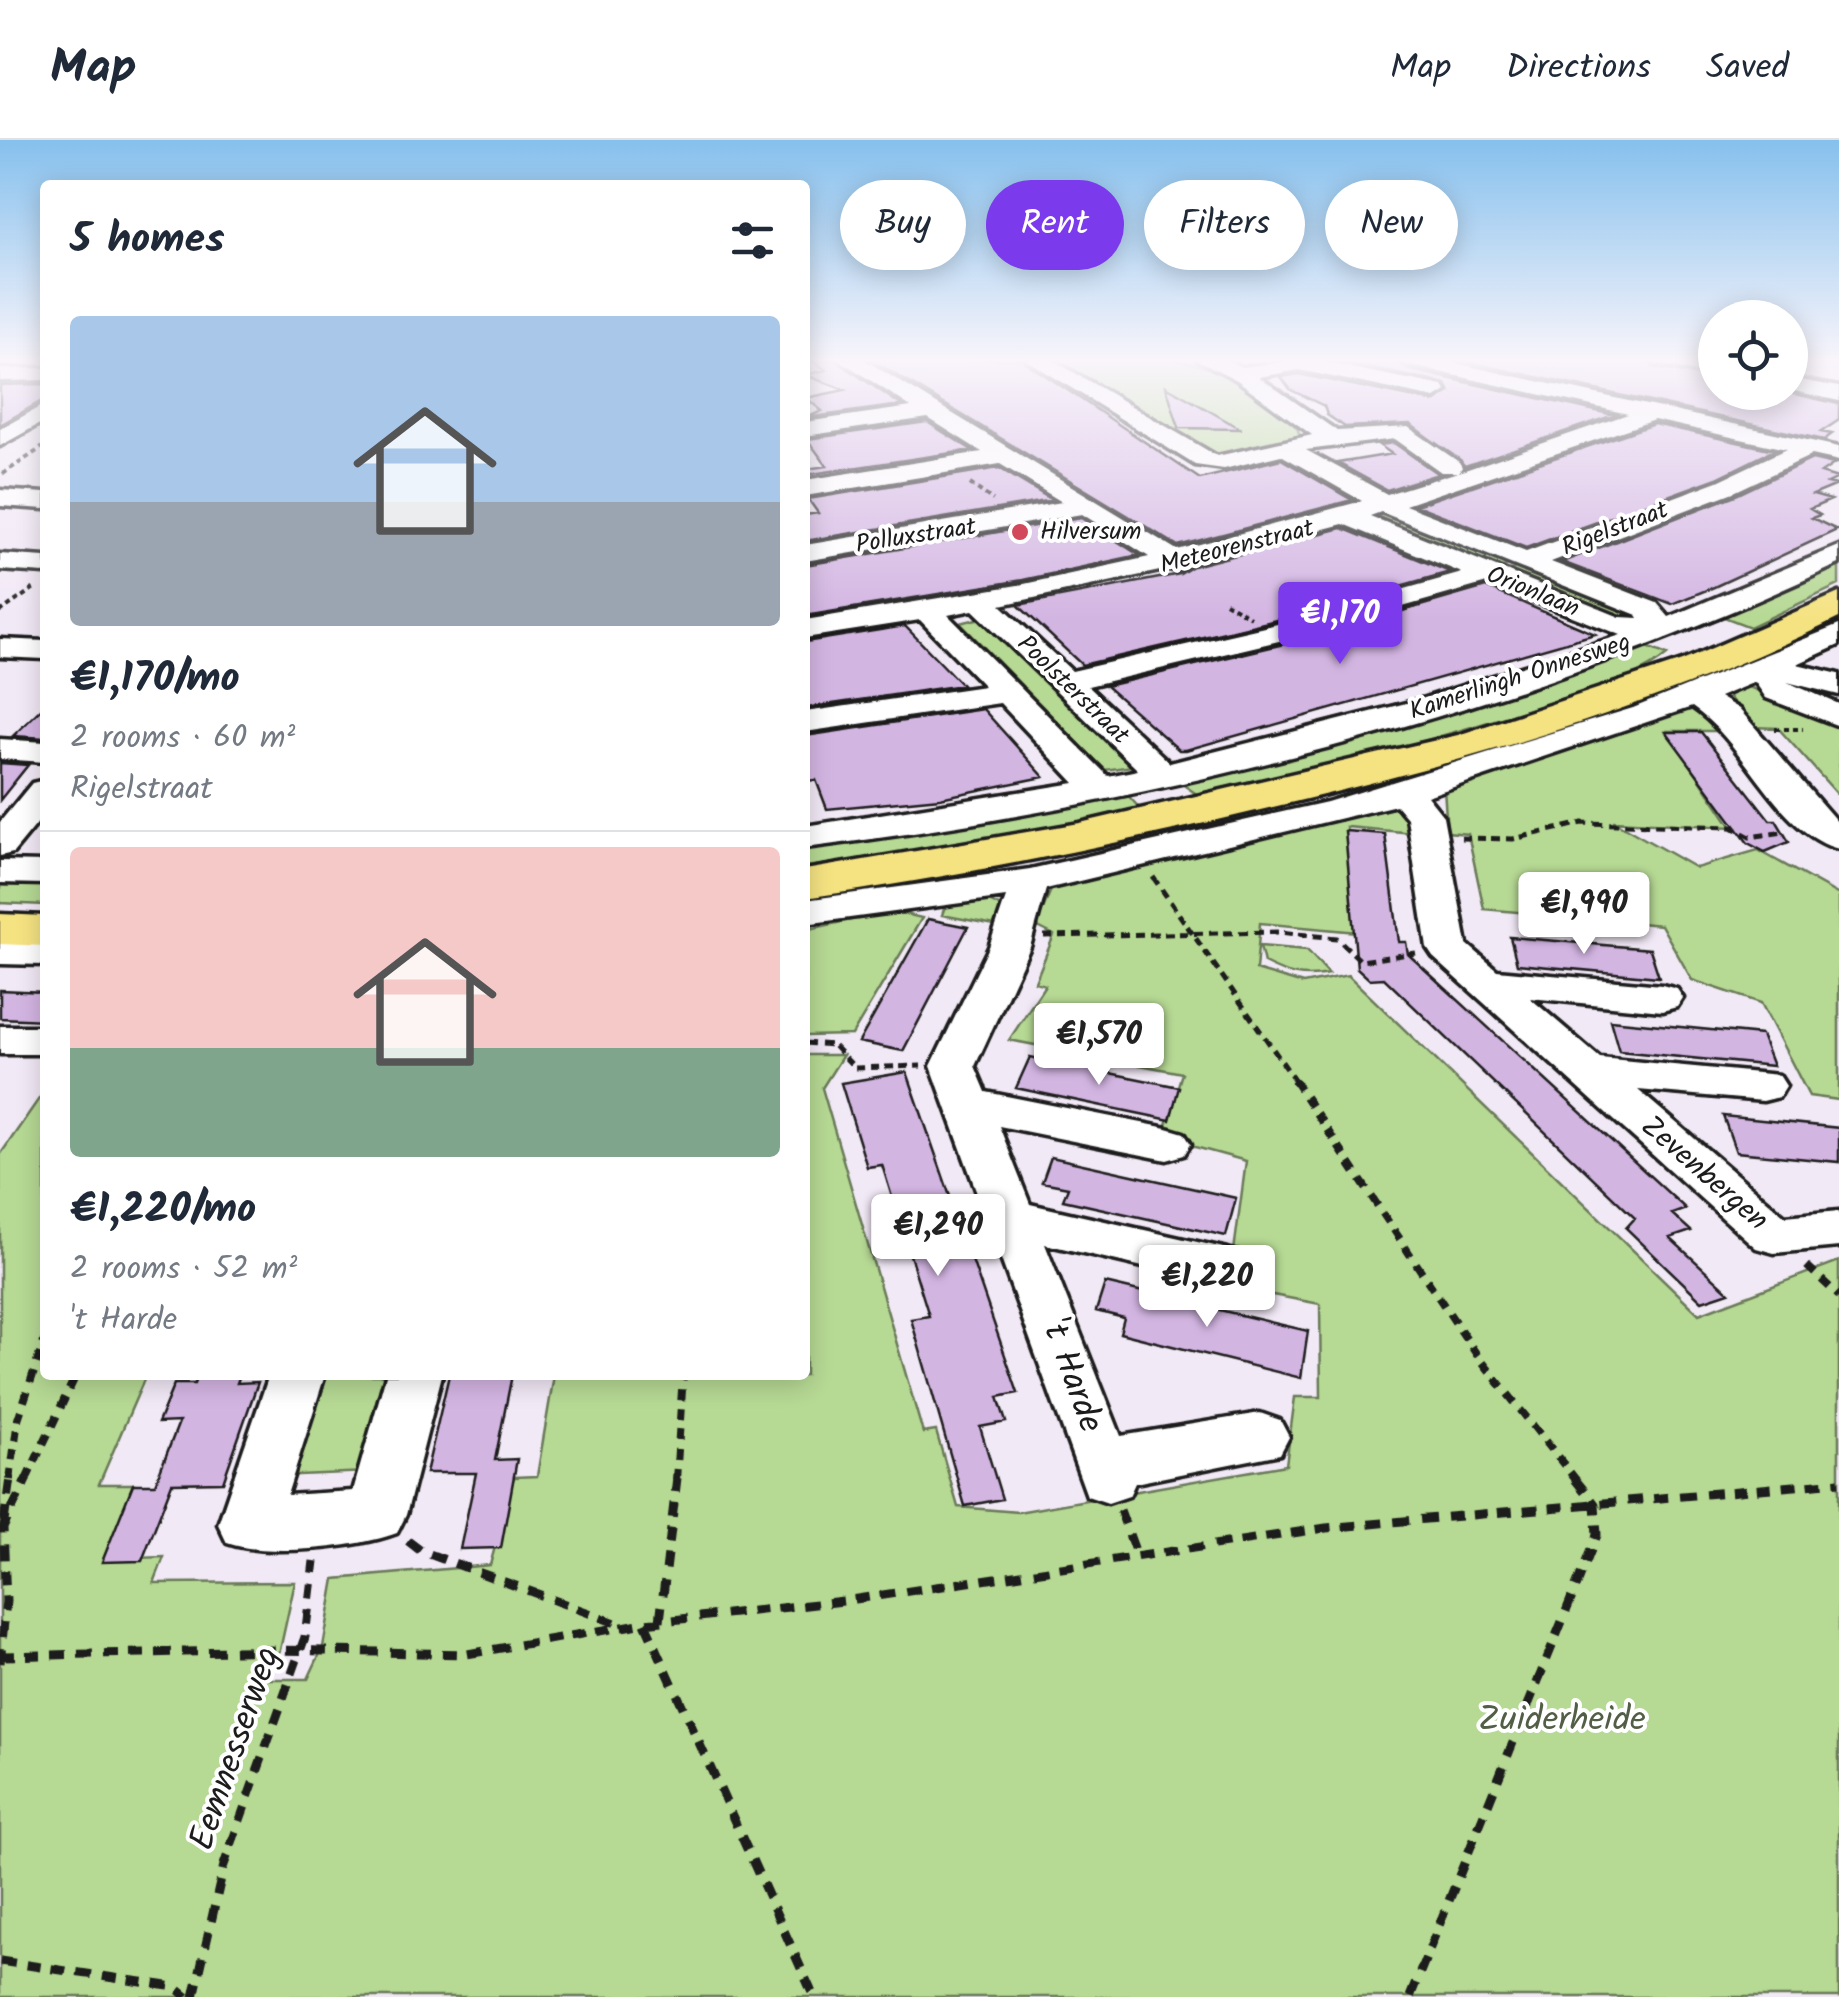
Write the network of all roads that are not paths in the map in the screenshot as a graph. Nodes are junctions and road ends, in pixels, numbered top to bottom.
1 (987, 446) edge
2 (1175, 446) edge
3 (1284, 446) joint
4 (1420, 446) edge
5 (1559, 446) edge
6 (1804, 446) edge
7 (1810, 447) junction
8 (1839, 454) edge
9 (1004, 456) junction
10 (1450, 467) dead end
11 (810, 487) edge
12 (0, 498) edge
13 (40, 501) edge
14 (1086, 506) junction
15 (1386, 506) junction
16 (1350, 517) junction
17 (810, 552) edge
18 (1839, 554) edge
19 (1530, 561) junction
20 (0, 562) edge
21 (1178, 562) junction
22 (40, 566) edge
23 (1488, 574) junction
24 (982, 603) junction
25 (1839, 604) edge
26 (929, 612) junction
27 (810, 629) edge
28 (1665, 630) junction
29 (1839, 634) edge
30 (0, 648) edge
31 (40, 650) edge
32 (1745, 663) junction
33 (1066, 682) junction
34 (1839, 685) edge
35 (1006, 692) junction
36 (1693, 694) junction
37 (1839, 716) edge
38 (810, 721) edge
39 (0, 749) edge
40 (40, 752) edge
41 (1132, 783) junction
42 (1404, 790) junction
43 (40, 796) edge
44 (1829, 833) edge
45 (810, 836) edge
46 (1161, 839) junction
47 (0, 844) edge
48 (0, 872) edge
49 (40, 873) edge
50 (1027, 881) junction
51 (810, 883) edge
52 (810, 911) edge
53 (0, 920) edge
54 (40, 921) edge
55 (0, 929) edge
56 (40, 932) edge
57 (0, 952) edge
58 (40, 952) edge
59 (1483, 981) junction
60 (1662, 998) dead end
61 (0, 1040) edge
62 (40, 1040) edge
63 (1586, 1071) junction
64 (960, 1085) junction
65 (1764, 1086) dead end
66 (1167, 1144) dead end
67 (1012, 1218) junction
68 (1839, 1229) edge
69 (1228, 1268) dead end
70 (295, 1380) edge
71 (413, 1380) edge
72 (1260, 1437) dead end

1 - 9 street
2 - 3 street
3 - 15 street, Orionlaan
4 - 10 street
5 - 15 street, Meteorenstraat
6 - 7 street
7 - 8 street
7 - 19 street, Rigelstraat
9 - 11 street
9 - 14 street
12 - 13 street
14 - 17 street, Polluxstraat
14 - 21 street
15 - 16 street, Meteorenstraat
15 - 19 street, Orionlaan
16 - 21 street, Meteorenstraat
16 - 23 street, Orionlaan
18 - 28 street, Kamerlingh Onnesweg
19 - 28 street, Orionlaan
20 - 22 street
21 - 24 street, Meteorenstraat
23 - 28 street, Orionlaan
23 - 33 street
24 - 26 street, Meteorenstraat
24 - 33 street, Poolsterstraat
25 - 32 main road, Kamerlingh Onnesweg
26 - 27 street, Meteorenstraat
26 - 35 street, Poolsterstraat
28 - 32 street, Orionlaan
28 - 41 street, Kamerlingh Onnesweg
29 - 32 street, Kamerlingh Onnesweg
30 - 31 street
32 - 34 street, Orionlaan
32 - 36 street, Kamerlingh Onnesweg
32 - 37 street, Orionlaan
32 - 46 main road, Kamerlingh Onnesweg
33 - 41 street, Poolsterstraat
35 - 38 street
35 - 41 street, Poolsterstraat
36 - 42 street, Kamerlingh Onnesweg
36 - 44 street
39 - 40 street
41 - 45 street, Kamerlingh Onnesweg
41 - 46 street
42 - 46 street, Kamerlingh Onnesweg
42 - 59 street, Zevenbergen
43 - 47 street
46 - 50 street, Kamerlingh Onnesweg
46 - 51 main road, Kamerlingh Onnesweg
48 - 49 street
50 - 52 street, Kamerlingh Onnesweg
50 - 64 street
53 - 54 main road
55 - 56 main road
57 - 58 street
59 - 60 street
59 - 63 street, Zevenbergen
61 - 62 street
63 - 65 street, Zevenbergen
63 - 68 street, Zevenbergen
64 - 66 street
64 - 67 street, 't Harde
67 - 69 street
67 - 72 street, 't Harde
70 - 71 street

